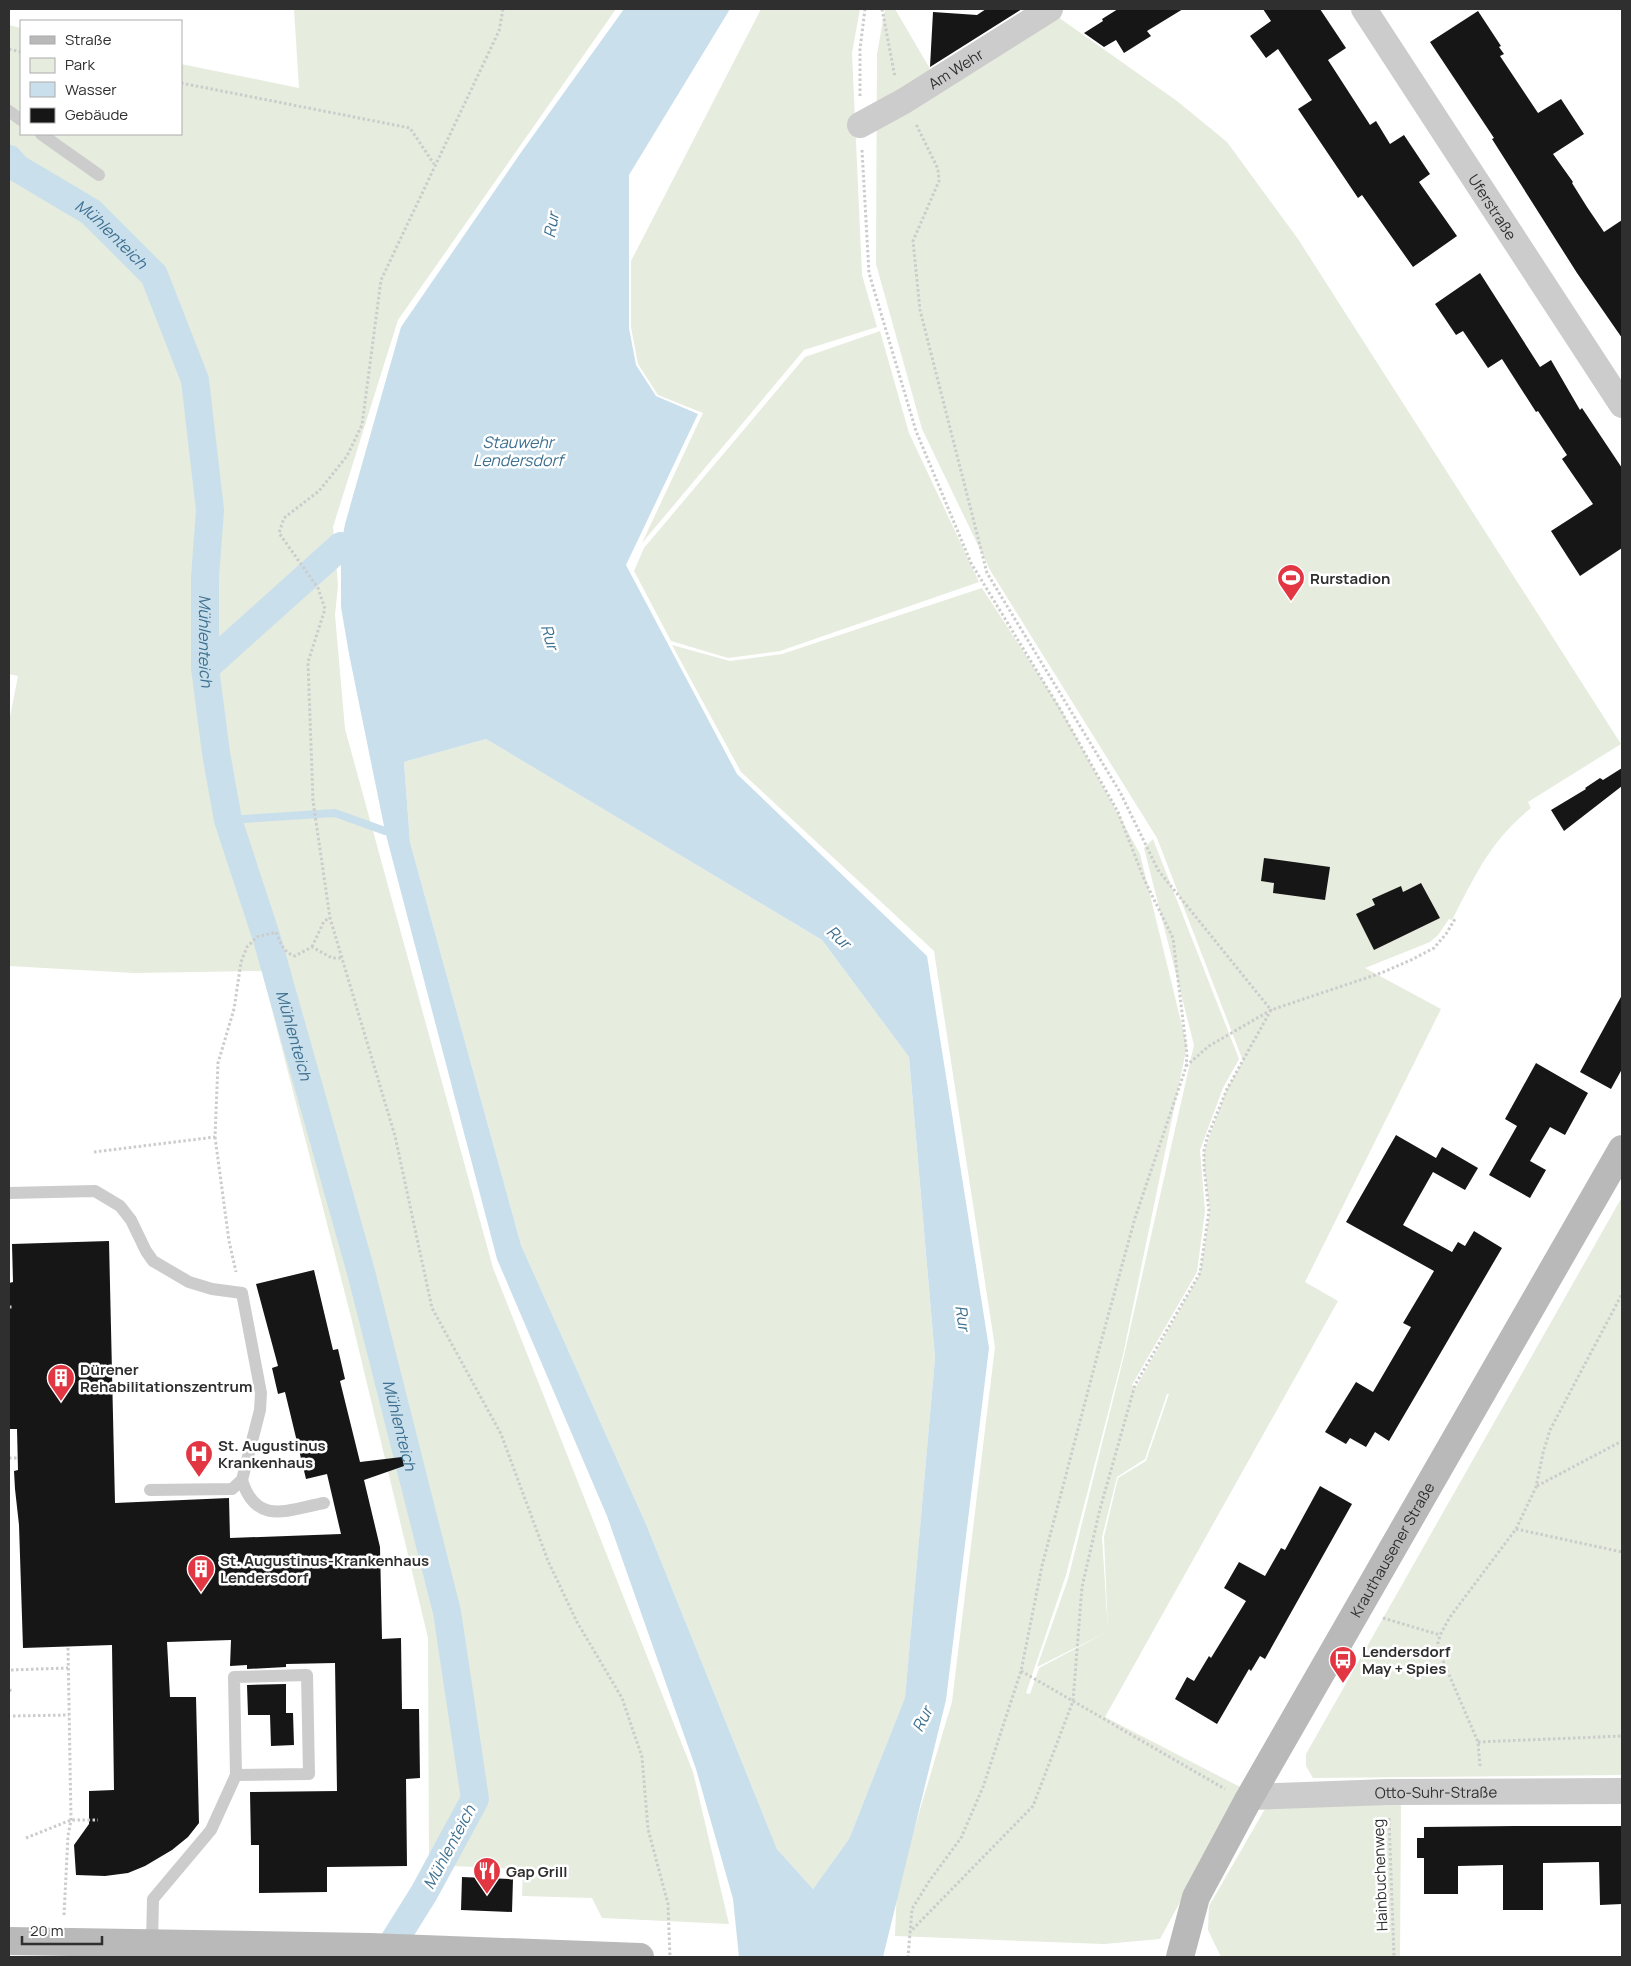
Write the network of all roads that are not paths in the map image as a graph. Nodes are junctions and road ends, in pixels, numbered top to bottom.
1 (1050, 9) edge
2 (1364, 9) edge
3 (9, 111) edge
4 (20, 119) edge
5 (860, 125) road end
6 (42, 135) edge
7 (99, 175) dead end
8 (1622, 405) edge
9 (1622, 1149) edge
10 (9, 1193) edge
11 (242, 1480) junction
12 (150, 1490) dead end
13 (324, 1503) dead end
14 (236, 1775) junction
15 (1622, 1791) edge
16 (1249, 1799) junction
17 (9, 1941) edge
18 (152, 1943) junction
19 (524, 1955) edge
20 (640, 1957) edge
21 (1180, 1957) edge

1 - 5 street, Am Wehr
2 - 8 street, Uferstraße
3 - 4 lane
6 - 7 lane
9 - 16 street, Krauthausener Straße
10 - 11 lane
11 - 12 lane
11 - 13 lane
14 - 14 lane
14 - 18 lane
15 - 16 street, Otto-Suhr-Straße
16 - 21 street, Krauthausener Straße
17 - 18 street
18 - 19 street
19 - 20 street

